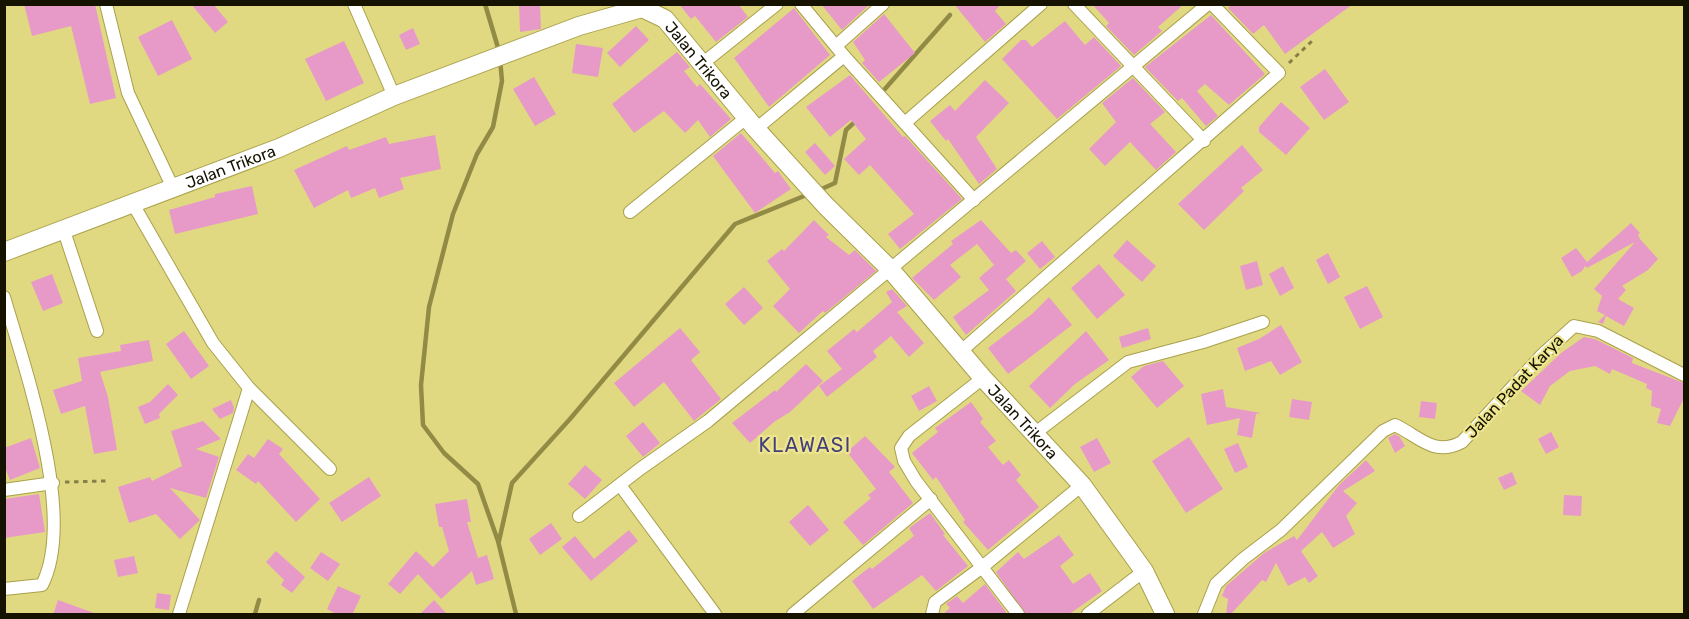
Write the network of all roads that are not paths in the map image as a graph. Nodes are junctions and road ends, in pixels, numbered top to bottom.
1 (106, 4) edge
2 (354, 4) edge
3 (777, 4) edge
4 (801, 4) edge
5 (883, 4) edge
6 (1041, 4) edge
7 (1074, 4) edge
8 (1210, 4) edge
9 (644, 6) edge
10 (840, 51) junction
11 (702, 64) junction
12 (1134, 69) junction
13 (394, 96) junction
14 (906, 122) junction
15 (751, 124) junction
16 (1203, 141) junction
17 (173, 188) junction
18 (974, 200) junction
19 (133, 204) junction
20 (630, 212) dead end
21 (64, 231) junction
22 (4, 252) edge
23 (890, 269) junction
24 (4, 297) edge
25 (1263, 322) dead end
26 (97, 331) dead end
27 (960, 352) junction
28 (1684, 375) edge
29 (983, 378) junction
30 (249, 388) junction
31 (1034, 434) junction
32 (330, 469) dead end
33 (53, 483) junction
34 (1082, 485) junction
35 (622, 488) junction
36 (4, 490) edge
37 (931, 499) junction
38 (579, 516) dead end
39 (981, 568) junction
40 (1144, 571) junction
41 (4, 589) edge
42 (179, 615) edge
43 (715, 615) edge
44 (793, 615) edge
45 (932, 615) edge
46 (1018, 615) edge
47 (1088, 615) edge
48 (1165, 615) edge
49 (1204, 615) edge

1 - 17 street
2 - 13 street
3 - 11 street
4 - 10 street
5 - 10 street
6 - 14 street
7 - 12 street
8 - 12 street
8 - 16 street
9 - 11 street, Jalan Trikora
9 - 13 street, Jalan Trikora
10 - 14 street
10 - 15 street
11 - 15 street, Jalan Trikora
12 - 16 street
12 - 18 street
13 - 17 street, Jalan Trikora
14 - 18 street
15 - 20 street
15 - 23 street, Jalan Trikora
16 - 27 street
17 - 19 street, Jalan Trikora
18 - 23 street
19 - 21 street, Jalan Trikora
19 - 30 street
21 - 22 street, Jalan Trikora
21 - 26 street
23 - 27 street, Jalan Trikora
23 - 35 street
24 - 33 street
25 - 31 street
27 - 29 street, Jalan Trikora
28 - 49 street, Jalan Padat Karya
29 - 31 street, Jalan Trikora
29 - 37 street
30 - 32 street
30 - 42 street
31 - 34 street, Jalan Trikora
33 - 36 street
33 - 41 street
34 - 39 street
34 - 40 street, Jalan Trikora
35 - 38 street
35 - 43 street
37 - 39 street
37 - 44 street
39 - 45 street
39 - 46 street
40 - 47 street
40 - 48 street, Jalan Trikora

